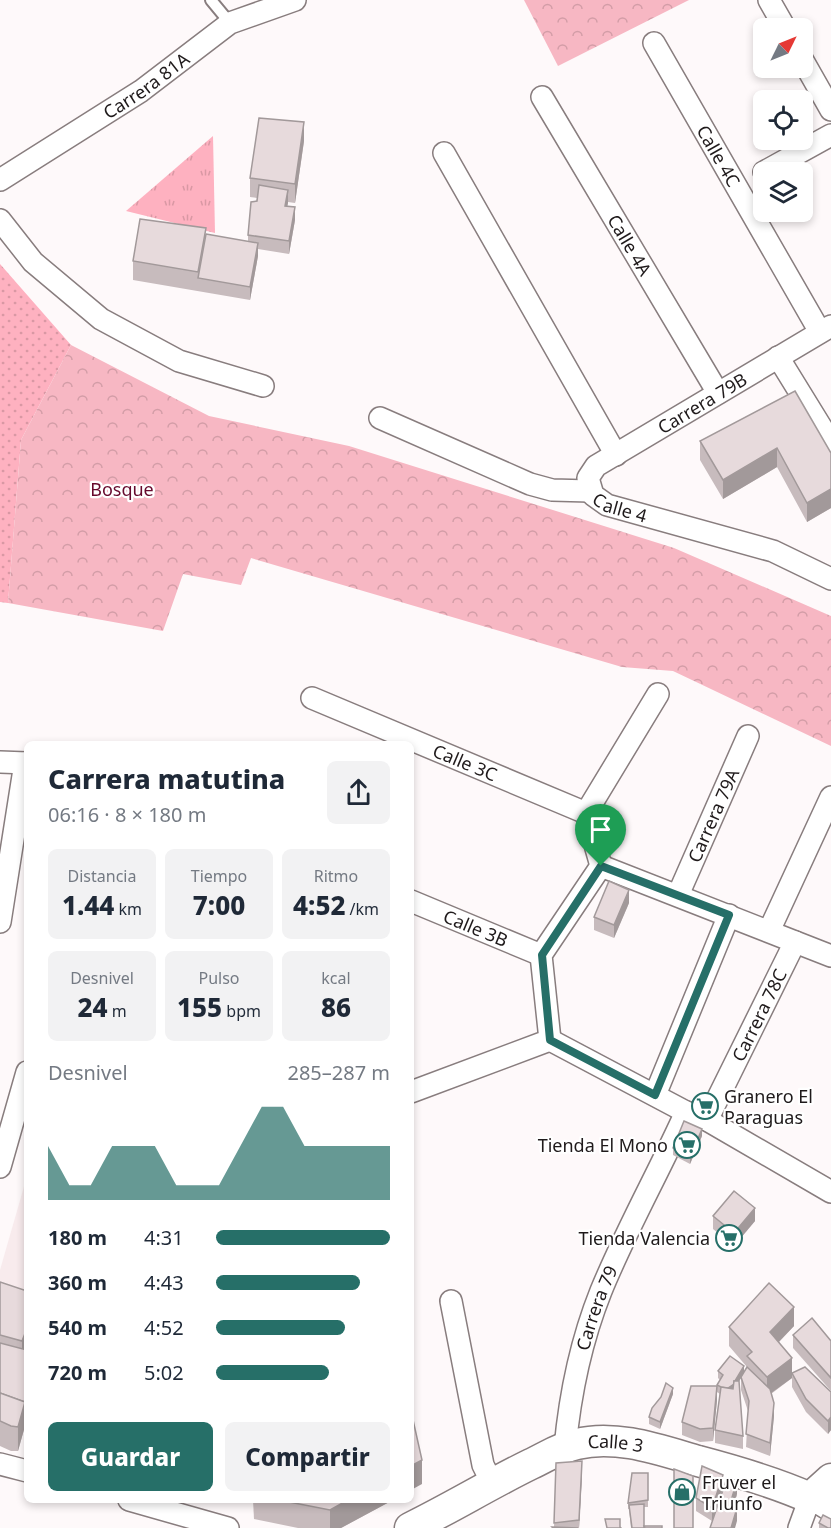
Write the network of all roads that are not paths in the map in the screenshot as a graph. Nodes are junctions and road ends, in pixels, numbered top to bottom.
1 (212, 0) edge
2 (295, 0) edge
3 (769, 0) edge
4 (779, 18) edge
5 (230, 22) junction
6 (654, 43) dead end
7 (813, 78) edge
8 (542, 98) dead end
9 (831, 110) edge
10 (831, 135) edge
11 (444, 153) dead end
12 (783, 162) edge
13 (753, 179) edge
14 (0, 180) edge
15 (737, 188) junction
16 (0, 220) edge
17 (825, 329) edge
18 (778, 357) junction
19 (263, 386) dead end
20 (718, 393) junction
21 (380, 418) dead end
22 (831, 443) edge
23 (615, 455) junction
24 (590, 491) junction
25 (831, 579) edge
26 (658, 694) dead end
27 (312, 698) dead end
28 (748, 736) dead end
29 (0, 762) edge
30 (24, 763) edge
31 (24, 775) edge
32 (831, 797) edge
33 (586, 813) junction
34 (601, 866) junction
35 (678, 895) junction
36 (414, 902) edge
37 (729, 915) junction
38 (0, 922) edge
39 (768, 931) junction
40 (795, 942) junction
41 (542, 955) junction
42 (831, 956) edge
43 (550, 1040) junction
44 (24, 1083) edge
45 (414, 1091) edge
46 (655, 1095) junction
47 (686, 1112) junction
48 (707, 1120) junction
49 (0, 1167) edge
50 (831, 1192) edge
51 (452, 1301) dead end
52 (565, 1448) junction
53 (0, 1464) edge
54 (24, 1470) edge
55 (492, 1483) junction
56 (824, 1496) edge
57 (140, 1503) edge
58 (228, 1528) edge
59 (410, 1528) edge
60 (798, 1528) edge

1 - 5 lane
2 - 5 street, Carrera 81A
3 - 4 street
5 - 14 street, Carrera 81A
6 - 15 street, Calle 4C
7 - 9 street
8 - 20 street, Calle 4A
10 - 12 street
11 - 23 street
13 - 15 street
15 - 17 street, Calle 4C
16 - 19 street
17 - 18 street, Carrera 79B
18 - 20 street, Carrera 79B
18 - 22 street
20 - 23 street, Carrera 79B
21 - 24 street, Calle 4
23 - 24 street, Carrera 79B
24 - 25 street, Calle 4
26 - 33 street
27 - 33 street, Calle 3C
28 - 35 street, Carrera 79A
29 - 30 street
31 - 38 street
32 - 39 street
33 - 34 street
34 - 35 street
34 - 41 street
35 - 37 street
36 - 41 street, Calle 3B
37 - 39 street
37 - 46 street
39 - 40 street
40 - 42 street
40 - 48 street, Carrera 78C
41 - 43 street
43 - 45 street
43 - 46 street
44 - 49 street
46 - 47 street
47 - 48 street
47 - 52 street, Carrera 79
48 - 50 street
51 - 55 street
52 - 55 main road, Calle 3
52 - 56 main road, Calle 3
53 - 54 street
55 - 59 main road, Calle 3
56 - 60 street
57 - 58 street

